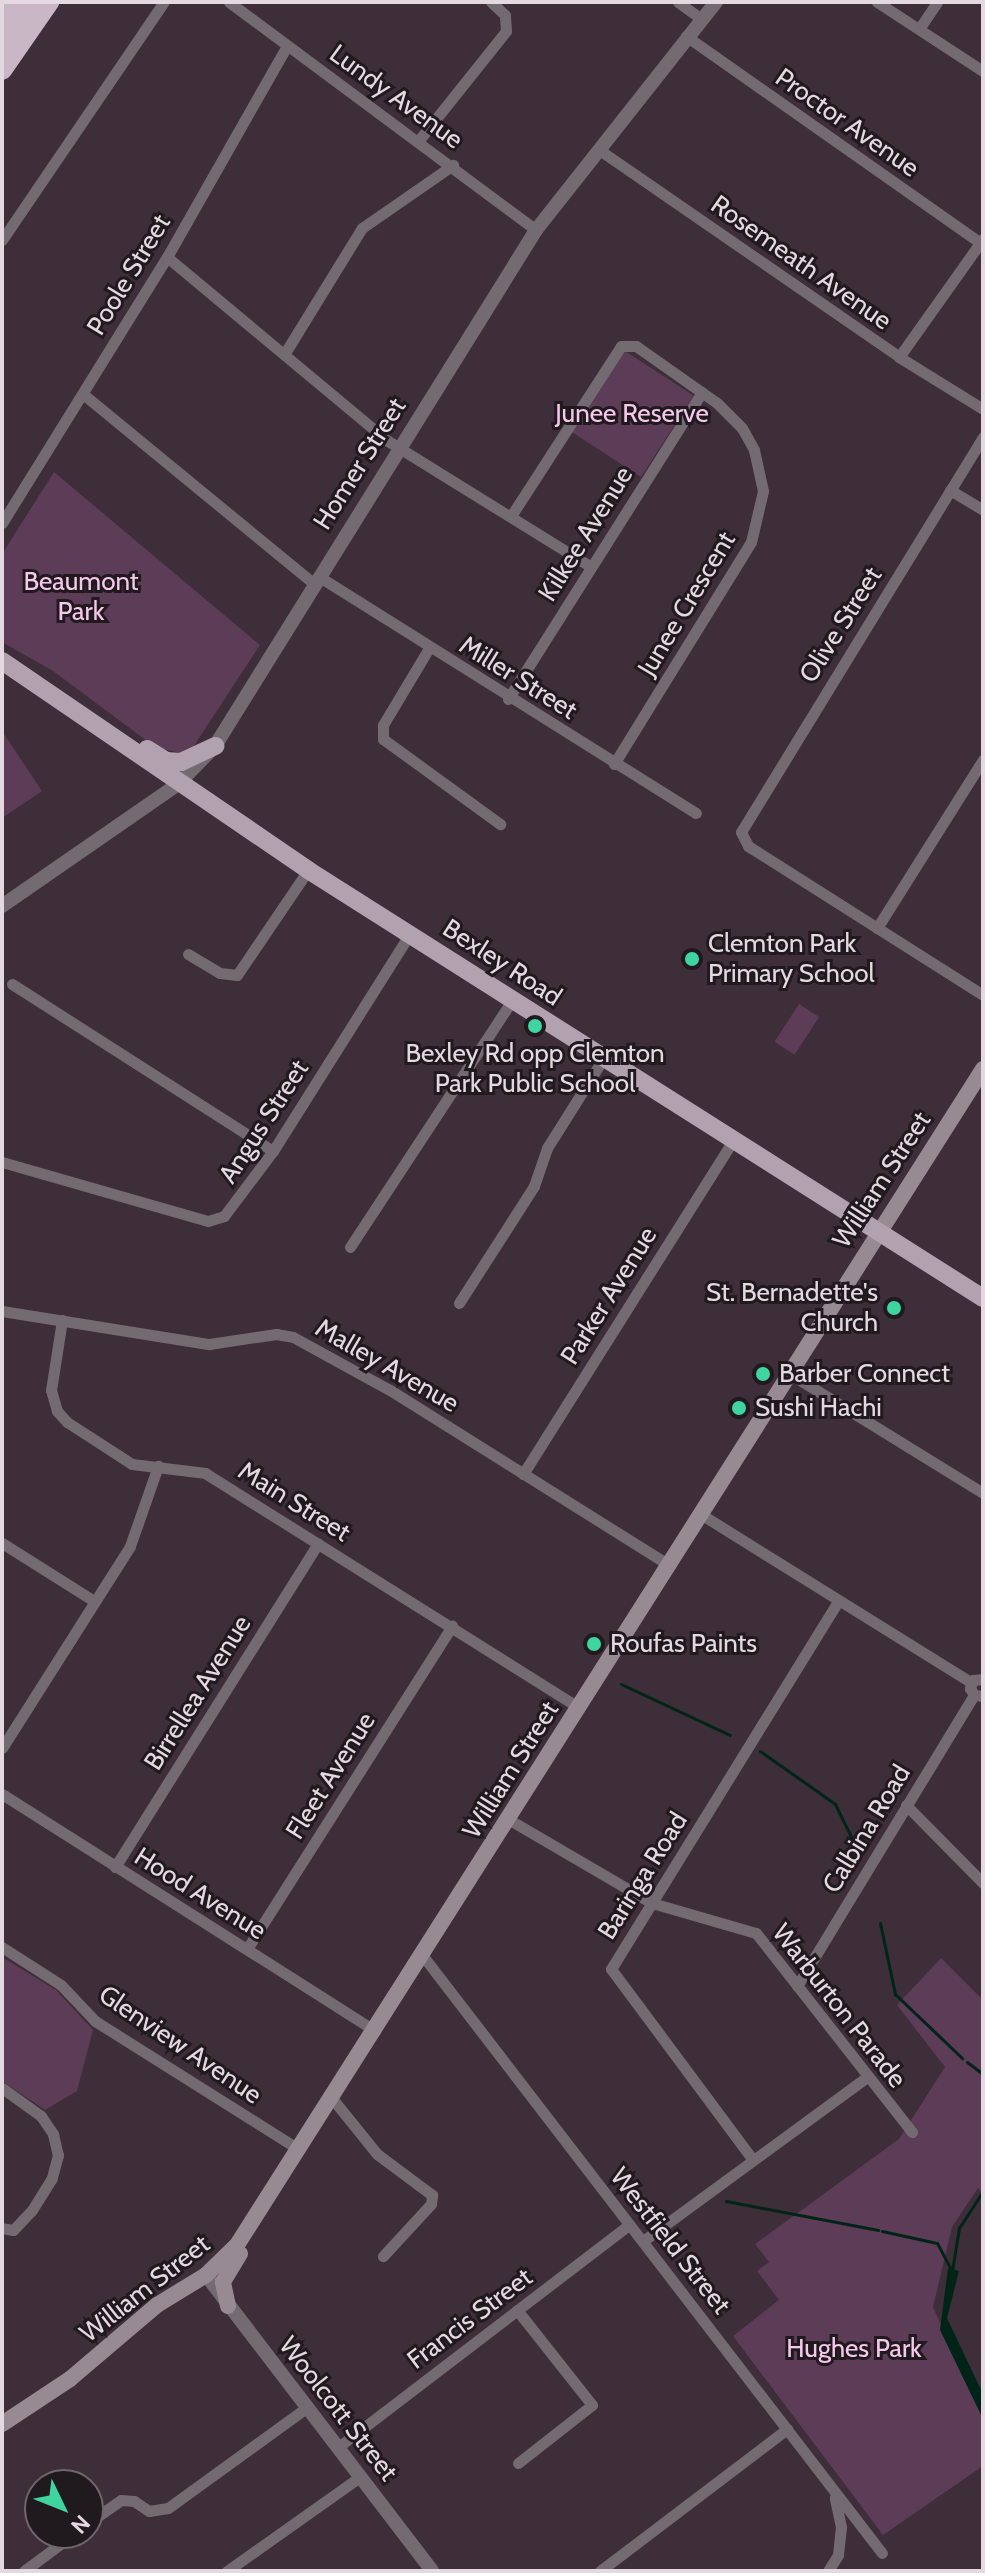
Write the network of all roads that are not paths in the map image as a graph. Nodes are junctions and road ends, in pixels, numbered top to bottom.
1 (12, 2) edge
2 (30, 2) edge
3 (49, 2) edge
4 (164, 2) edge
5 (229, 2) edge
6 (491, 2) edge
7 (678, 2) edge
8 (716, 2) edge
9 (877, 2) edge
10 (937, 2) edge
11 (2, 17) edge
12 (700, 18) junction
13 (919, 29) junction
14 (686, 36) junction
15 (2, 42) edge
16 (287, 46) junction
17 (2, 70) edge
18 (983, 71) edge
19 (419, 140) junction
20 (598, 149) junction
21 (453, 165) junction
22 (536, 230) junction
23 (2, 240) edge
24 (982, 242) edge
25 (167, 257) junction
26 (285, 353) junction
27 (899, 357) junction
28 (702, 392) junction
29 (83, 394) junction
30 (983, 409) edge
31 (983, 437) edge
32 (400, 447) junction
33 (950, 490) junction
34 (983, 510) edge
35 (511, 516) junction
36 (2, 523) edge
37 (591, 567) junction
38 (316, 580) junction
39 (429, 648) junction
40 (2, 661) edge
41 (508, 699) junction
42 (108, 734) junction
43 (215, 746) junction
44 (983, 760) edge
45 (614, 764) junction
46 (177, 785) junction
47 (696, 813) dead end
48 (500, 824) dead end
49 (308, 870) junction
50 (2, 906) edge
51 (877, 928) junction
52 (409, 935) junction
53 (188, 954) dead end
54 (12, 984) dead end
55 (983, 995) edge
56 (512, 1000) junction
57 (603, 1059) junction
58 (983, 1069) edge
59 (733, 1141) junction
60 (273, 1151) junction
61 (2, 1162) edge
62 (877, 1233) junction
63 (350, 1247) dead end
64 (983, 1298) edge
65 (459, 1303) dead end
66 (2, 1311) edge
67 (62, 1320) junction
68 (787, 1372) junction
69 (158, 1466) junction
70 (523, 1474) junction
71 (983, 1493) edge
72 (699, 1513) junction
73 (2, 1543) edge
74 (318, 1543) junction
75 (667, 1564) junction
76 (94, 1601) junction
77 (837, 1603) junction
78 (452, 1626) junction
79 (977, 1680) edge
80 (979, 1696) edge
81 (578, 1707) junction
82 (2, 1748) edge
83 (2, 1794) edge
84 (906, 1805) junction
85 (508, 1819) junction
86 (115, 1867) junction
87 (983, 1883) edge
88 (652, 1903) junction
89 (2, 1947) edge
90 (247, 1949) junction
91 (423, 1956) junction
92 (797, 1986) junction
93 (375, 2031) junction
94 (867, 2077) junction
95 (2, 2088) edge
96 (331, 2097) junction
97 (912, 2132) dead end
98 (298, 2149) junction
99 (753, 2160) junction
100 (258, 2214) junction
101 (629, 2225) junction
102 (2, 2228) edge
103 (643, 2241) junction
104 (383, 2256) dead end
105 (206, 2275) junction
106 (228, 2306) junction
107 (517, 2310) junction
108 (306, 2408) junction
109 (2, 2424) edge
110 (787, 2429) junction
111 (337, 2448) junction
112 (518, 2463) dead end
113 (360, 2477) junction
114 (834, 2493) junction
115 (104, 2512) edge
116 (54, 2549) edge
117 (882, 2553) dead end
118 (24, 2571) edge
119 (227, 2571) edge
120 (432, 2571) edge
121 (600, 2571) edge
122 (828, 2571) edge

1 - 11 highway
2 - 15 highway
3 - 17 highway
4 - 23 street
5 - 16 street, Lundy Avenue
6 - 19 street
7 - 12 street
8 - 12 street, Homer Street
9 - 13 street
10 - 13 street
12 - 14 street, Homer Street
13 - 18 street
14 - 20 street, Homer Street
14 - 24 street, Proctor Avenue
16 - 19 street, Lundy Avenue
16 - 25 street, Poole Street
19 - 21 street, Lundy Avenue
20 - 22 street, Homer Street
20 - 27 street, Rosemeath Avenue
21 - 22 street, Lundy Avenue
21 - 26 street
22 - 32 street, Homer Street
24 - 27 street
25 - 26 street
25 - 29 street, Poole Street
26 - 32 street
27 - 30 street, Rosemeath Avenue
28 - 35 street, Junee Crescent
28 - 37 street, Kilkee Avenue
28 - 45 street, Junee Crescent
29 - 36 street, Poole Street
29 - 38 street, Miller Street
31 - 33 street, Olive Street
32 - 35 street
32 - 38 street, Homer Street
33 - 34 street
33 - 51 street, Olive Street
35 - 37 street
37 - 41 street, Kilkee Avenue
38 - 39 street, Miller Street
38 - 43 street, Homer Street
39 - 41 street, Miller Street
39 - 48 street
40 - 42 main road, Bexley Road
41 - 45 street, Miller Street
42 - 43 main road
42 - 46 main road, Bexley Road
43 - 46 street, Homer Street
44 - 51 street
45 - 47 street, Miller Street
46 - 49 main road, Bexley Road
46 - 50 street, Homer Street
49 - 52 main road, Bexley Road
49 - 53 street
51 - 55 street
52 - 56 main road, Bexley Road
52 - 60 street, Angus Street
54 - 60 street
56 - 57 main road, Bexley Road
56 - 63 street
57 - 59 main road, Bexley Road
57 - 65 street
58 - 62 main road, William Street
59 - 62 main road, Bexley Road
59 - 70 street, Parker Avenue
60 - 61 street, Angus Street
62 - 64 main road, Bexley Road
62 - 68 main road, William Street
66 - 67 street, Malley Avenue
67 - 69 street, Main Street
67 - 70 street, Malley Avenue
68 - 71 street
68 - 72 main road, William Street
69 - 74 street, Main Street
69 - 76 street
70 - 75 street, Malley Avenue
72 - 75 main road, William Street
72 - 77 street
73 - 76 street
74 - 78 street, Main Street
74 - 86 street, Birrellea Avenue
75 - 81 main road, William Street
76 - 82 street
77 - 79 street
77 - 88 street, Baringa Road
78 - 81 street, Main Street
78 - 90 street, Fleet Avenue
79 - 80 street
80 - 84 street, Calbina Road
81 - 85 main road, William Street
83 - 86 street, Hood Avenue
84 - 87 street
84 - 92 street, Calbina Road
85 - 88 street, Warburton Parade
85 - 91 main road, William Street
86 - 90 street, Hood Avenue
88 - 92 street, Warburton Parade
88 - 99 street, Baringa Road
89 - 98 street, Glenview Avenue
90 - 93 street, Hood Avenue
91 - 93 main road, William Street
91 - 101 street, Westfield Street
92 - 94 street, Warburton Parade
93 - 96 main road, William Street
94 - 97 street, Warburton Parade
94 - 99 street
95 - 102 street
96 - 98 main road, William Street
96 - 104 street
98 - 100 main road, William Street
99 - 103 street
100 - 105 main road, William Street
100 - 106 main road
101 - 103 street, Westfield Street
101 - 107 street, Francis Street
103 - 110 street, Westfield Street
105 - 106 street, Woolcott Street
105 - 109 main road, William Street
106 - 108 street, Woolcott Street
107 - 111 street, Francis Street
107 - 112 street
108 - 111 street, Woolcott Street
108 - 115 street
110 - 114 street, Westfield Street
110 - 121 street
111 - 113 street, Woolcott Street
113 - 119 street
113 - 120 street, Woolcott Street
114 - 117 street, Westfield Street
114 - 122 street
116 - 118 street

